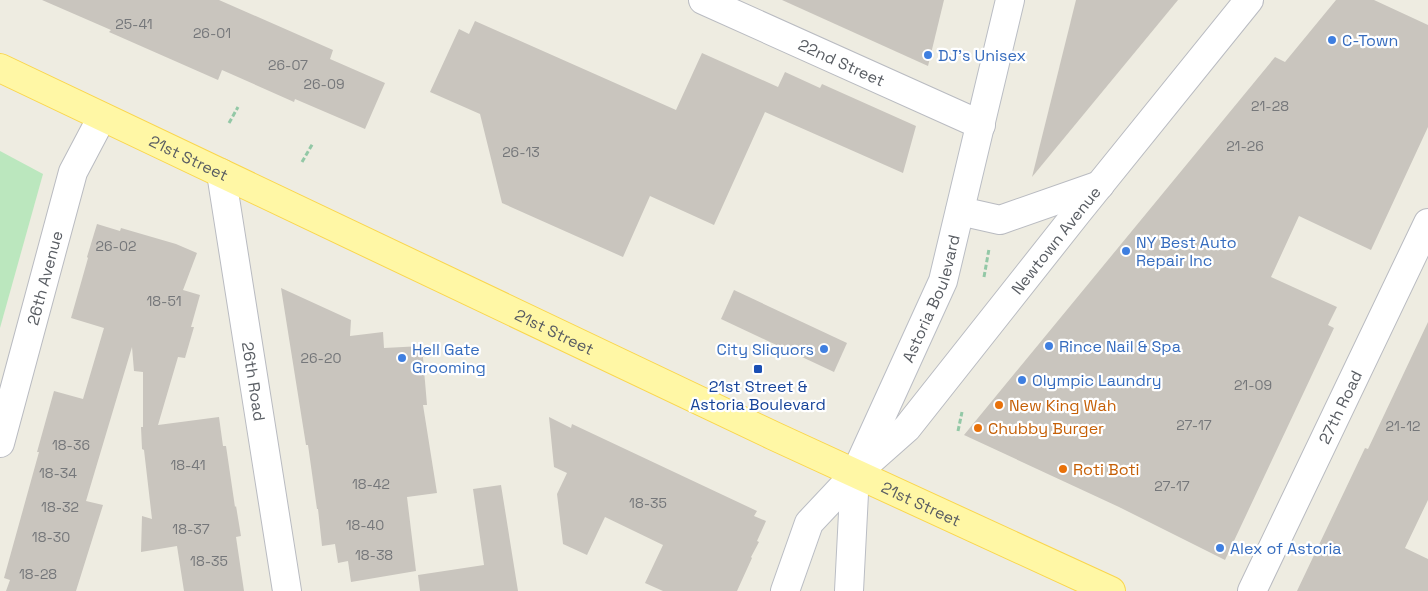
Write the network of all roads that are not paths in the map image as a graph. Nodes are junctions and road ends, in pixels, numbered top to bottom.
1 (703, 0) edge
2 (1010, 0) edge
3 (1250, 0) edge
4 (0, 68) edge
5 (102, 117) junction
6 (981, 125) junction
7 (221, 173) junction
8 (1100, 185) junction
9 (960, 211) junction
10 (1428, 223) edge
11 (0, 443) edge
12 (855, 474) junction
13 (287, 591) edge
14 (785, 591) edge
15 (849, 591) edge
16 (1111, 591) edge
17 (1252, 591) edge

1 - 6 street, 22nd Street
2 - 6 street, Astoria Boulevard
3 - 8 street, Newtown Avenue
4 - 5 main road, 21st Street
5 - 7 main road, 21st Street
5 - 11 street, 26th Avenue
6 - 9 street, Astoria Boulevard
7 - 12 main road, 21st Street
7 - 13 street, 26th Road
8 - 9 street
8 - 12 street, Newtown Avenue
9 - 12 street, Astoria Boulevard
10 - 17 street, 27th Road
12 - 14 street
12 - 15 street, Astoria Boulevard
12 - 16 main road, 21st Street

